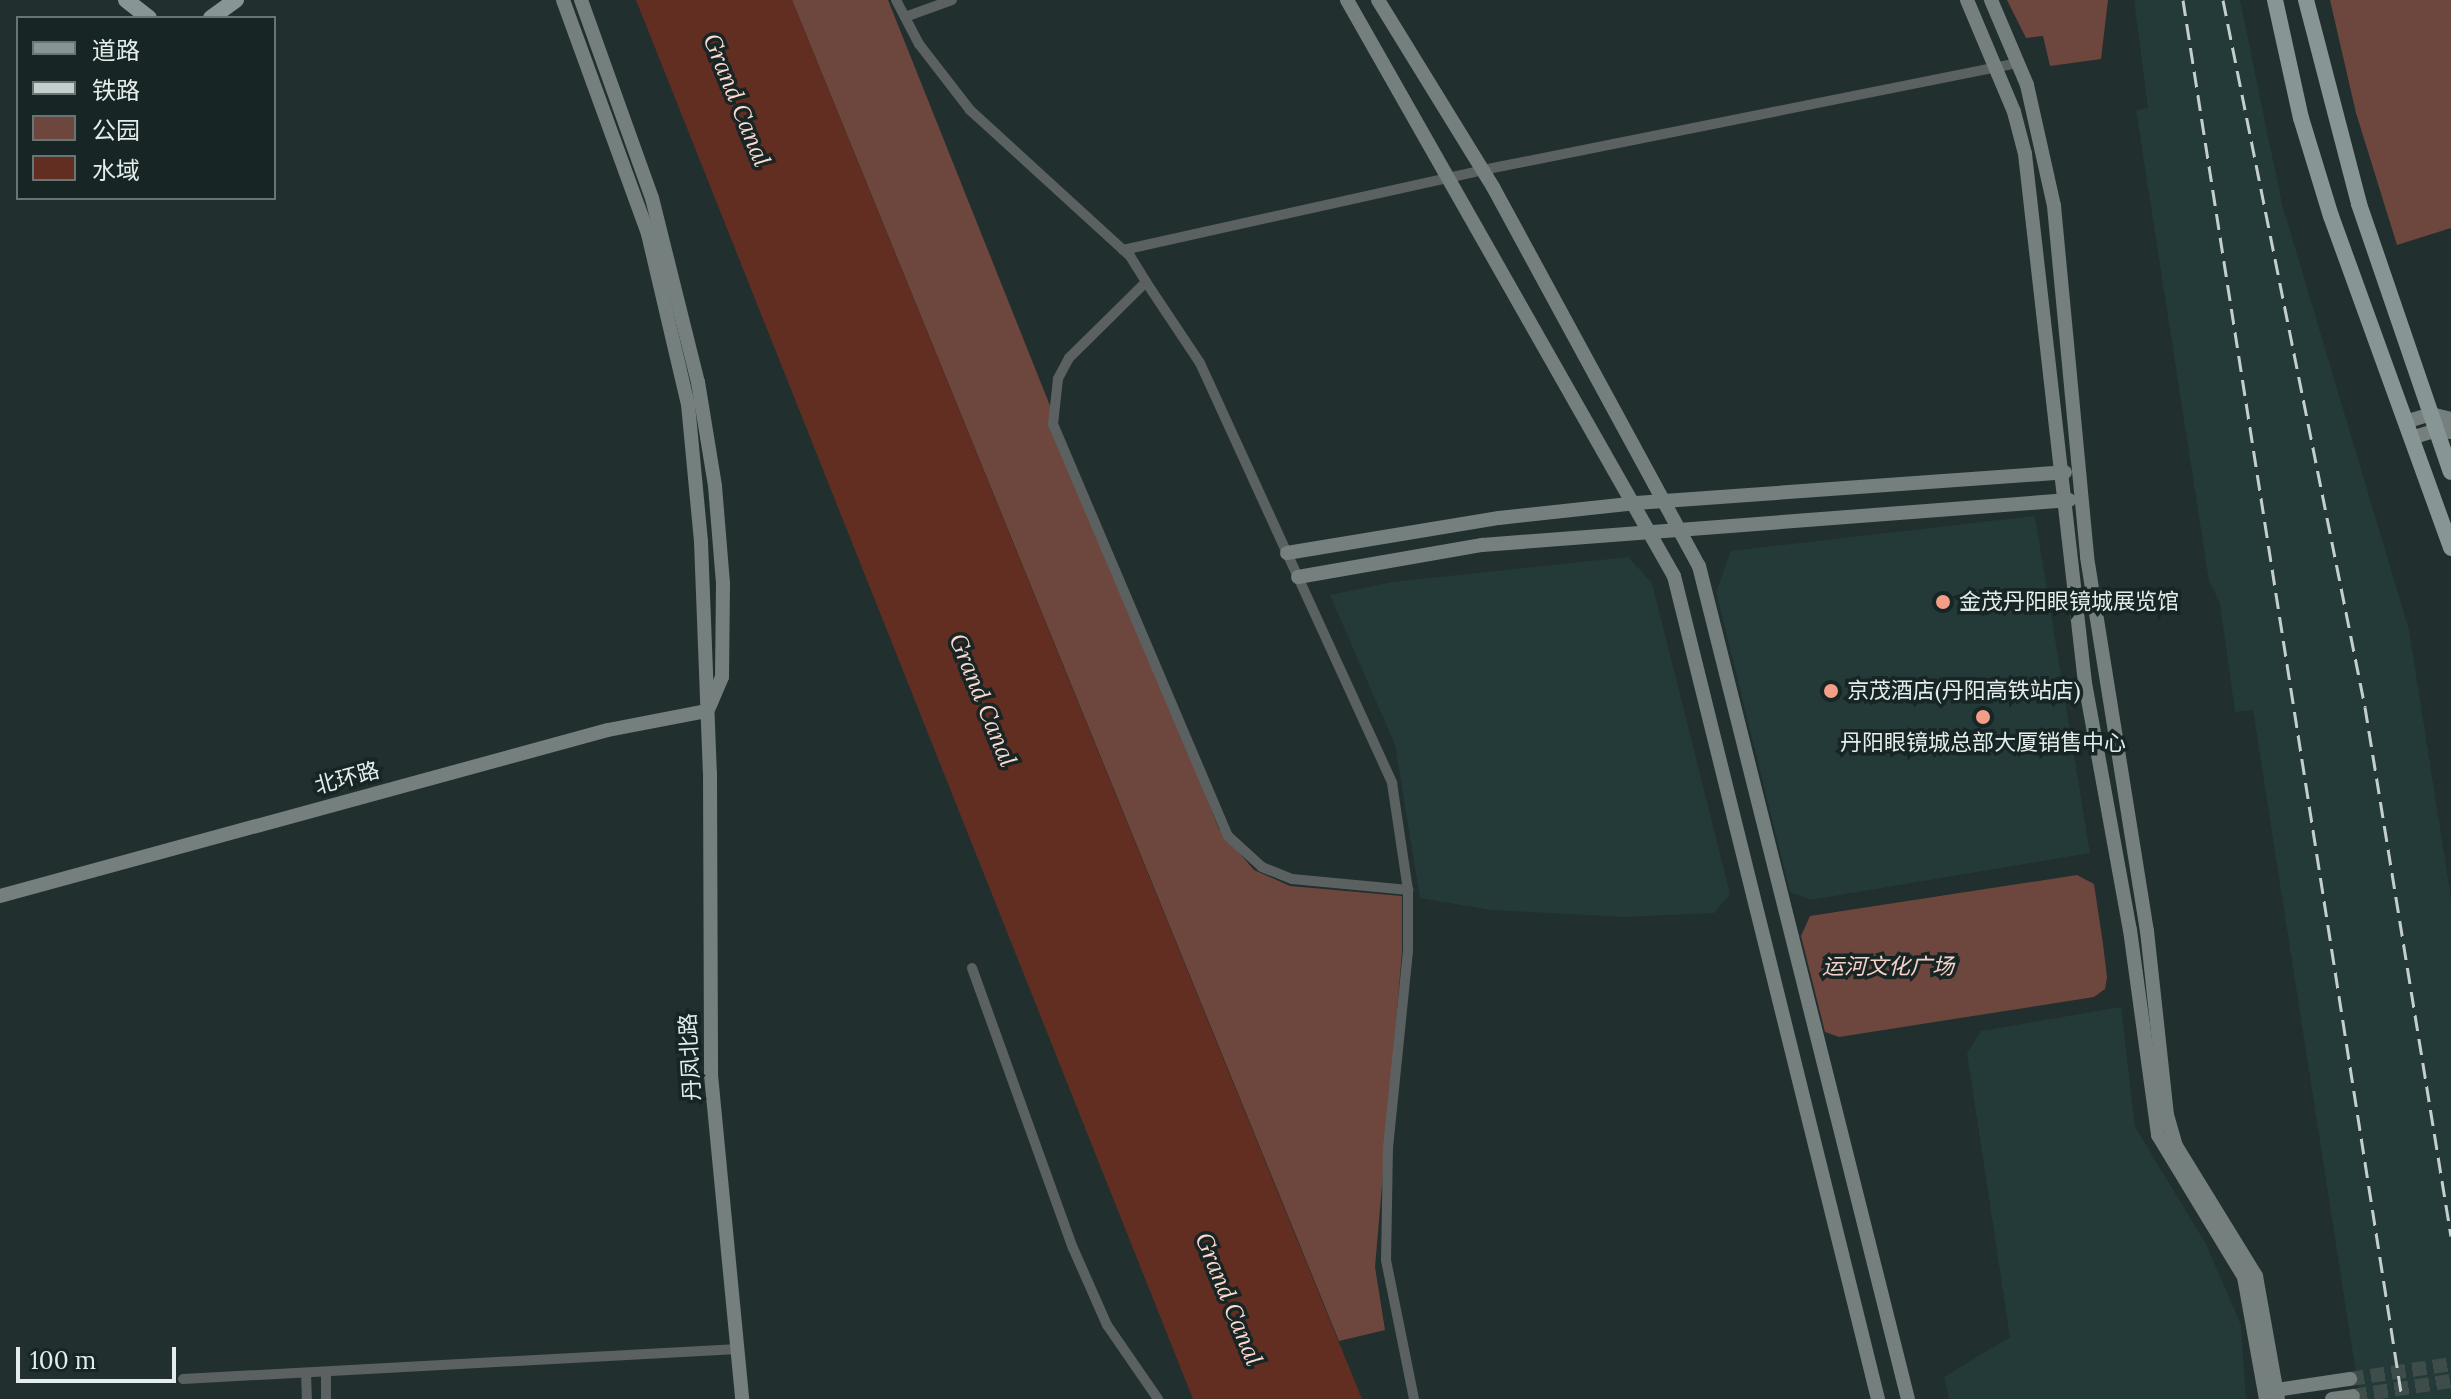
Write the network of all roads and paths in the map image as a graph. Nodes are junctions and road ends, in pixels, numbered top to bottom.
1 (236, 0) edge
2 (563, 0) edge
3 (581, 0) edge
4 (896, 0) edge
5 (952, 0) edge
6 (1347, 0) edge
7 (1378, 0) edge
8 (1967, 0) edge
9 (1991, 0) edge
10 (2275, 0) edge
11 (2306, 0) edge
12 (129, 3) edge
13 (146, 16) edge
14 (214, 16) edge
15 (905, 17) junction
16 (2018, 63) junction
17 (1998, 70) junction
18 (1483, 170) junction
19 (1449, 178) junction
20 (1123, 250) junction
21 (1146, 282) junction
22 (2451, 419) edge
23 (2405, 422) junction
24 (2440, 425) edge
25 (2411, 438) junction
26 (2078, 471) junction
27 (2058, 472) junction
28 (2451, 472) edge
29 (2081, 499) junction
30 (2062, 500) junction
31 (1663, 501) junction
32 (1636, 503) junction
33 (1679, 528) junction
34 (1651, 531) junction
35 (2451, 548) edge
36 (1287, 553) junction
37 (1298, 577) junction
38 (707, 711) junction
39 (1408, 890) junction
40 (0, 896) edge
41 (972, 968) dead end
42 (738, 1349) junction
43 (326, 1372) junction
44 (306, 1373) junction
45 (183, 1379) dead end
46 (2350, 1379) tunnel mouth
47 (2353, 1396) tunnel mouth
48 (2272, 1397) edge
49 (307, 1399) edge
50 (326, 1399) edge
51 (742, 1399) edge
52 (1158, 1399) edge
53 (1414, 1399) edge
54 (1878, 1399) edge
55 (1908, 1399) edge
56 (2332, 1399) edge

1 - 14 main road
2 - 38 street, 丹凤北路
3 - 38 street
4 - 15 street
5 - 15 street
6 - 19 street
7 - 18 street
8 - 17 street
9 - 16 street
10 - 23 main road
11 - 24 main road
12 - 13 main road
15 - 20 street
16 - 17 street
16 - 26 street
17 - 18 street
17 - 27 street
18 - 19 street
18 - 31 street
19 - 20 street
19 - 32 street
20 - 21 street
21 - 36 street
21 - 39 street
22 - 24 street
23 - 24 street
23 - 25 main road
24 - 25 street
24 - 28 main road
25 - 35 main road
26 - 27 street
26 - 29 street
27 - 30 street
27 - 31 street
29 - 30 street
29 - 48 street
30 - 33 street
30 - 48 street
31 - 32 street
31 - 33 street
32 - 34 street
32 - 36 street
33 - 34 street
33 - 55 street
34 - 37 street
34 - 54 street
36 - 37 street
37 - 39 street
38 - 40 street, 北环路
38 - 42 street, 丹凤北路
39 - 53 street
41 - 52 street
42 - 43 street
42 - 51 street, 丹凤北路
43 - 44 street
43 - 50 street
44 - 45 street
44 - 49 street
46 - 48 street
47 - 56 street

